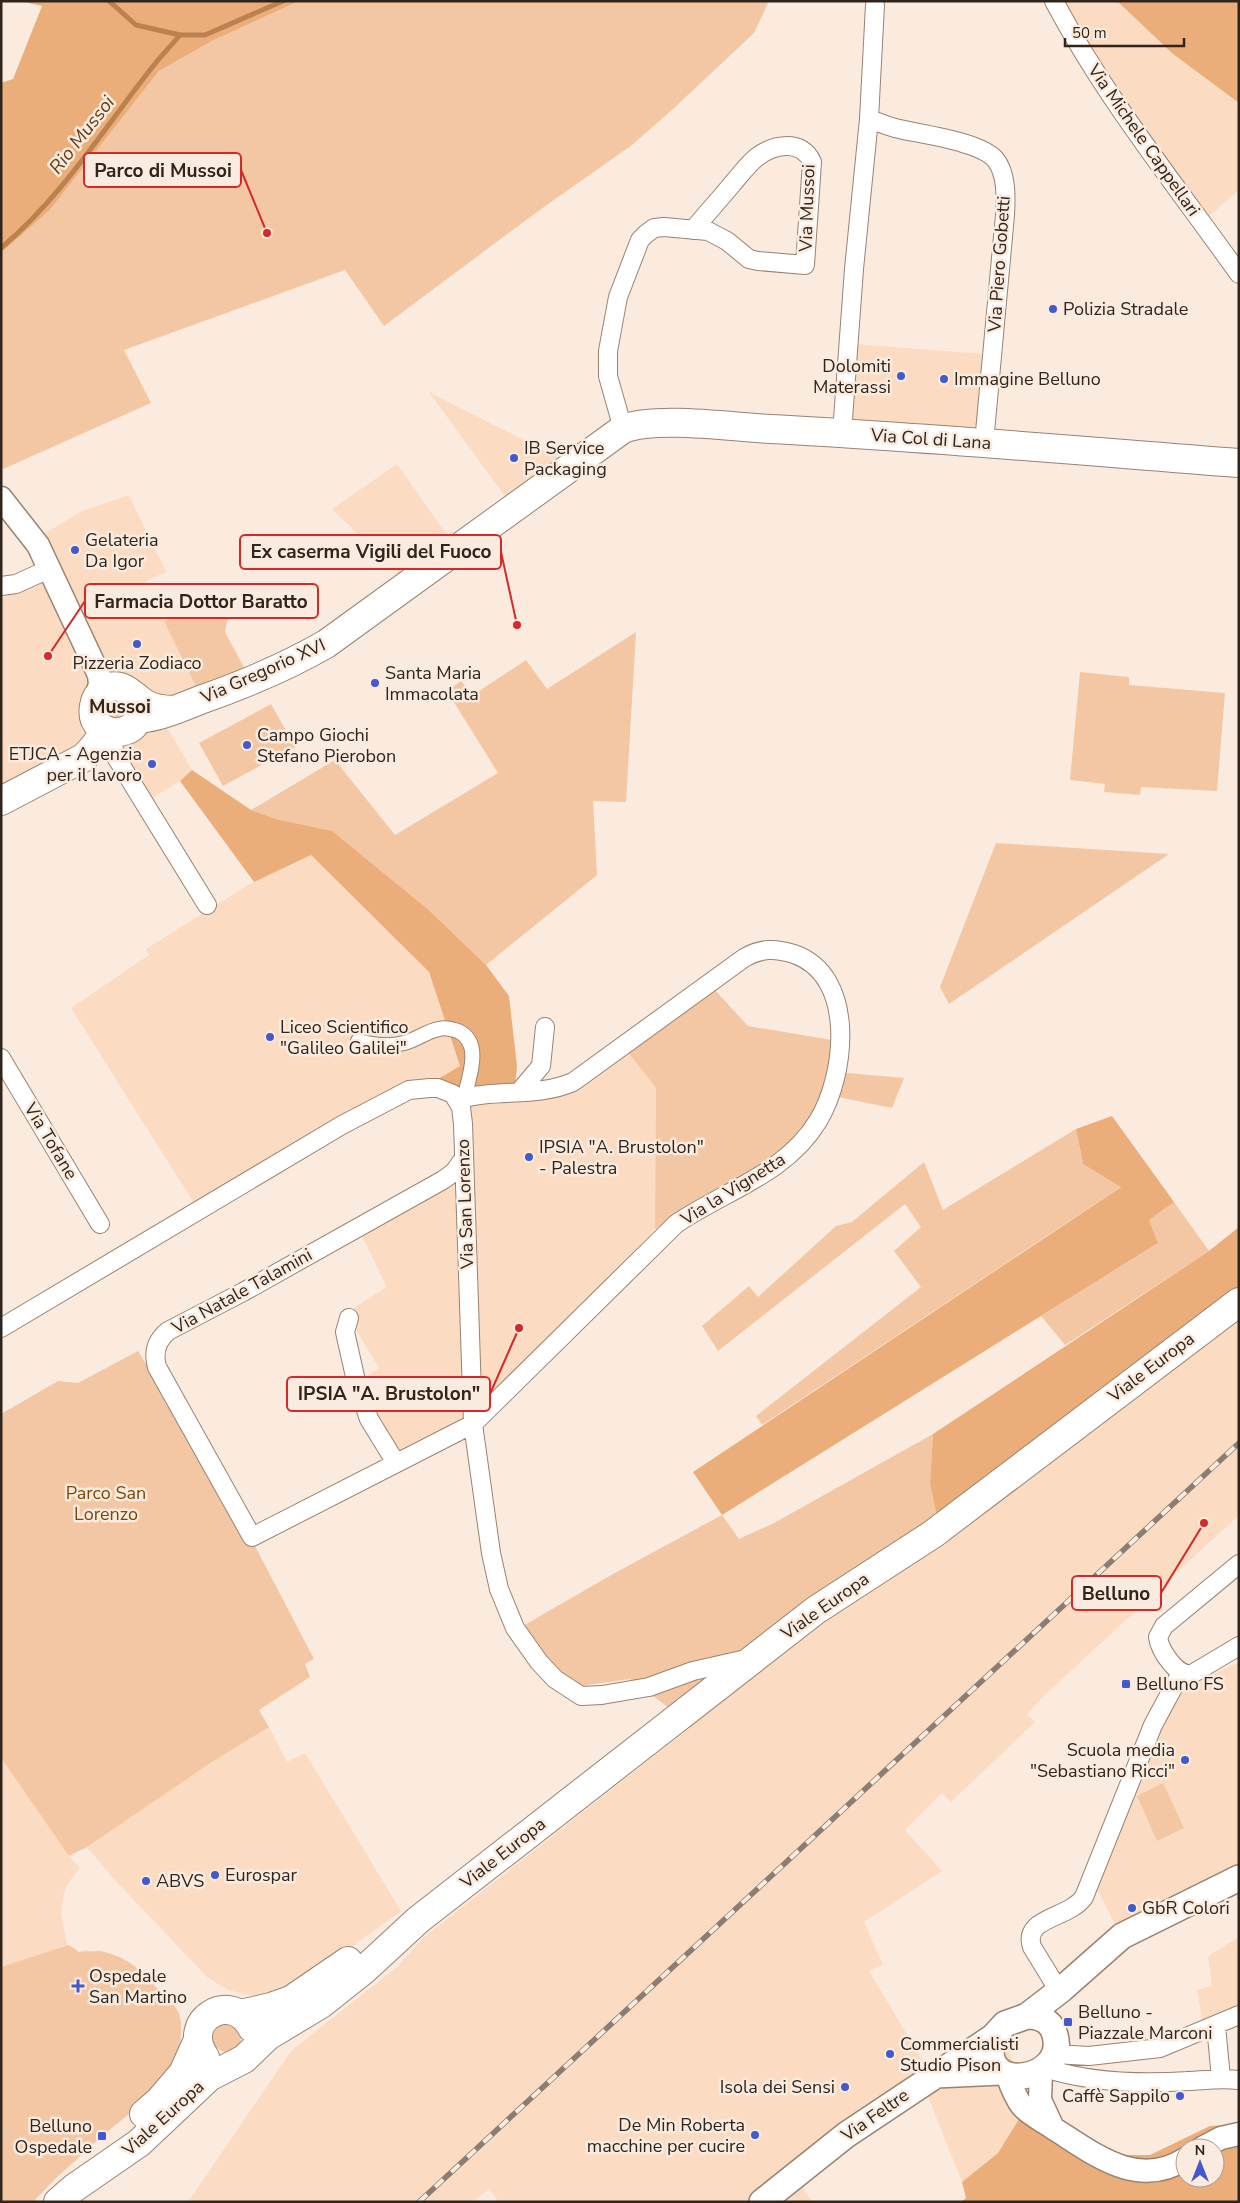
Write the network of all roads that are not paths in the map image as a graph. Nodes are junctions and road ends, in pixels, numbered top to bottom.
1 (1054, 1) edge
2 (875, 5) dead end
3 (870, 119) junction
4 (693, 230) junction
5 (1239, 274) edge
6 (623, 429) junction
7 (842, 432) junction
8 (984, 443) junction
9 (1239, 463) edge
10 (1, 498) edge
11 (49, 569) junction
12 (1, 586) edge
13 (113, 714) junction
14 (1, 801) edge
15 (207, 905) dead end
16 (545, 1027) dead end
17 (358, 1041) dead end
18 (1, 1058) edge
19 (519, 1092) junction
20 (461, 1099) junction
21 (464, 1158) junction
22 (100, 1224) dead end
23 (1239, 1302) edge
24 (349, 1318) dead end
25 (1, 1328) edge
26 (473, 1424) junction
27 (396, 1463) junction
28 (252, 1537) joint
29 (1239, 1564) edge
30 (1239, 1646) edge
31 (754, 1657) junction
32 (1182, 1673) junction
33 (683, 1676) junction
34 (703, 1698) junction
35 (1239, 1878) edge
36 (418, 1920) junction
37 (1061, 1990) junction
38 (241, 2014) junction
39 (1239, 2015) edge
40 (1027, 2016) junction
41 (1216, 2026) junction
42 (993, 2037) junction
43 (197, 2042) junction
44 (250, 2051) junction
45 (1049, 2057) junction
46 (227, 2066) junction
47 (1004, 2074) junction
48 (934, 2075) junction
49 (1221, 2078) junction
50 (1239, 2080) edge
51 (1053, 2128) junction
52 (1239, 2134) edge
53 (1221, 2138) edge
54 (1175, 2164) edge
55 (66, 2195) edge
56 (762, 2202) edge

1 - 5 street, Via Michele Cappellari
2 - 3 street
3 - 7 street
3 - 8 street, Via Piero Gobetti
4 - 4 street, Via Mussoi
4 - 6 street, Via Mussoi
6 - 7 main road, Via Col di Lana
6 - 13 main road, Via Gregorio XVI
7 - 8 main road, Via Col di Lana
8 - 9 main road, Via Col di Lana
10 - 11 street
11 - 12 street
11 - 13 street
13 - 14 main road
13 - 15 street
16 - 19 street
17 - 20 street
18 - 22 street, Via Tofane
19 - 20 street, Via la Vignetta
19 - 26 street, Via la Vignetta
20 - 21 street, Via San Lorenzo
20 - 25 street
21 - 26 street, Via San Lorenzo
21 - 28 street, Via Natale Talamini
23 - 31 main road, Viale Europa
24 - 27 street
26 - 27 street, Via la Vignetta
26 - 33 street, Via San Lorenzo
27 - 28 street, Via la Vignetta
29 - 32 street
30 - 32 street
31 - 33 street, Via San Lorenzo
31 - 34 main road, Viale Europa
32 - 37 street
33 - 34 street
34 - 36 main road, Viale Europa
35 - 37 main road
36 - 38 main road, Viale Europa
36 - 44 main road, Viale Europa
37 - 40 main road
37 - 45 main road
38 - 43 main road, Viale Europa
38 - 44 main road
39 - 41 street
40 - 42 main road
40 - 45 main road
41 - 45 street
41 - 49 street
42 - 47 main road
42 - 48 main road, Via Feltre
43 - 46 main road, Viale Europa
43 - 55 main road, Viale Europa
44 - 46 main road, Viale Europa
45 - 47 main road
45 - 49 street
45 - 51 street
46 - 55 main road, Viale Europa
47 - 48 main road
47 - 51 street
48 - 56 main road, Via Feltre
49 - 50 street
51 - 54 street
52 - 53 street

